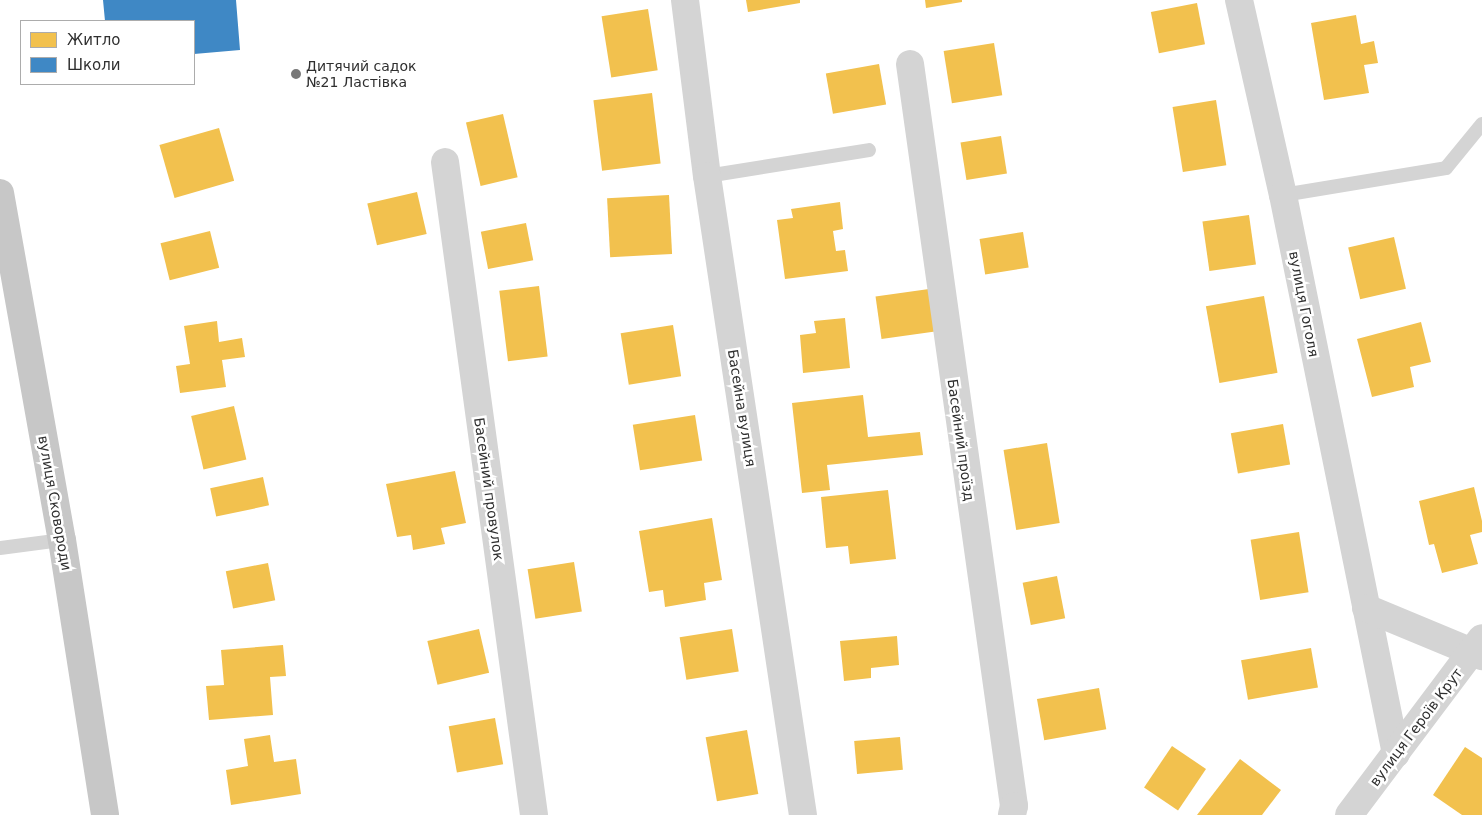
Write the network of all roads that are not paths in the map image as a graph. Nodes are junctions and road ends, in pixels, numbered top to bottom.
1 (685, 0) edge
2 (1239, 0) edge
3 (910, 64) dead end
4 (1482, 124) edge
5 (869, 150) dead end
6 (445, 162) dead end
7 (707, 176) junction
8 (0, 193) edge
9 (1283, 195) junction
10 (62, 540) junction
11 (0, 548) edge
12 (1366, 608) junction
13 (1479, 648) edge
14 (1396, 754) junction
15 (105, 815) edge
16 (534, 815) edge
17 (804, 815) edge
18 (1012, 815) edge
19 (1349, 815) edge

1 - 7 street, Басейна вулиця
2 - 9 street, вулиця Гоголя
3 - 18 street, Басейний проїзд
4 - 9 lane
5 - 7 lane
6 - 16 street, Басейний провулок
7 - 17 street, Басейна вулиця
8 - 10 main road, вулиця Сковороди
9 - 12 street, вулиця Гоголя
10 - 11 lane
10 - 15 main road, вулиця Сковороди
12 - 13 street
12 - 14 street, вулиця Гоголя
13 - 14 street, вулиця Героїв Крут
14 - 19 street, вулиця Героїв Крут

